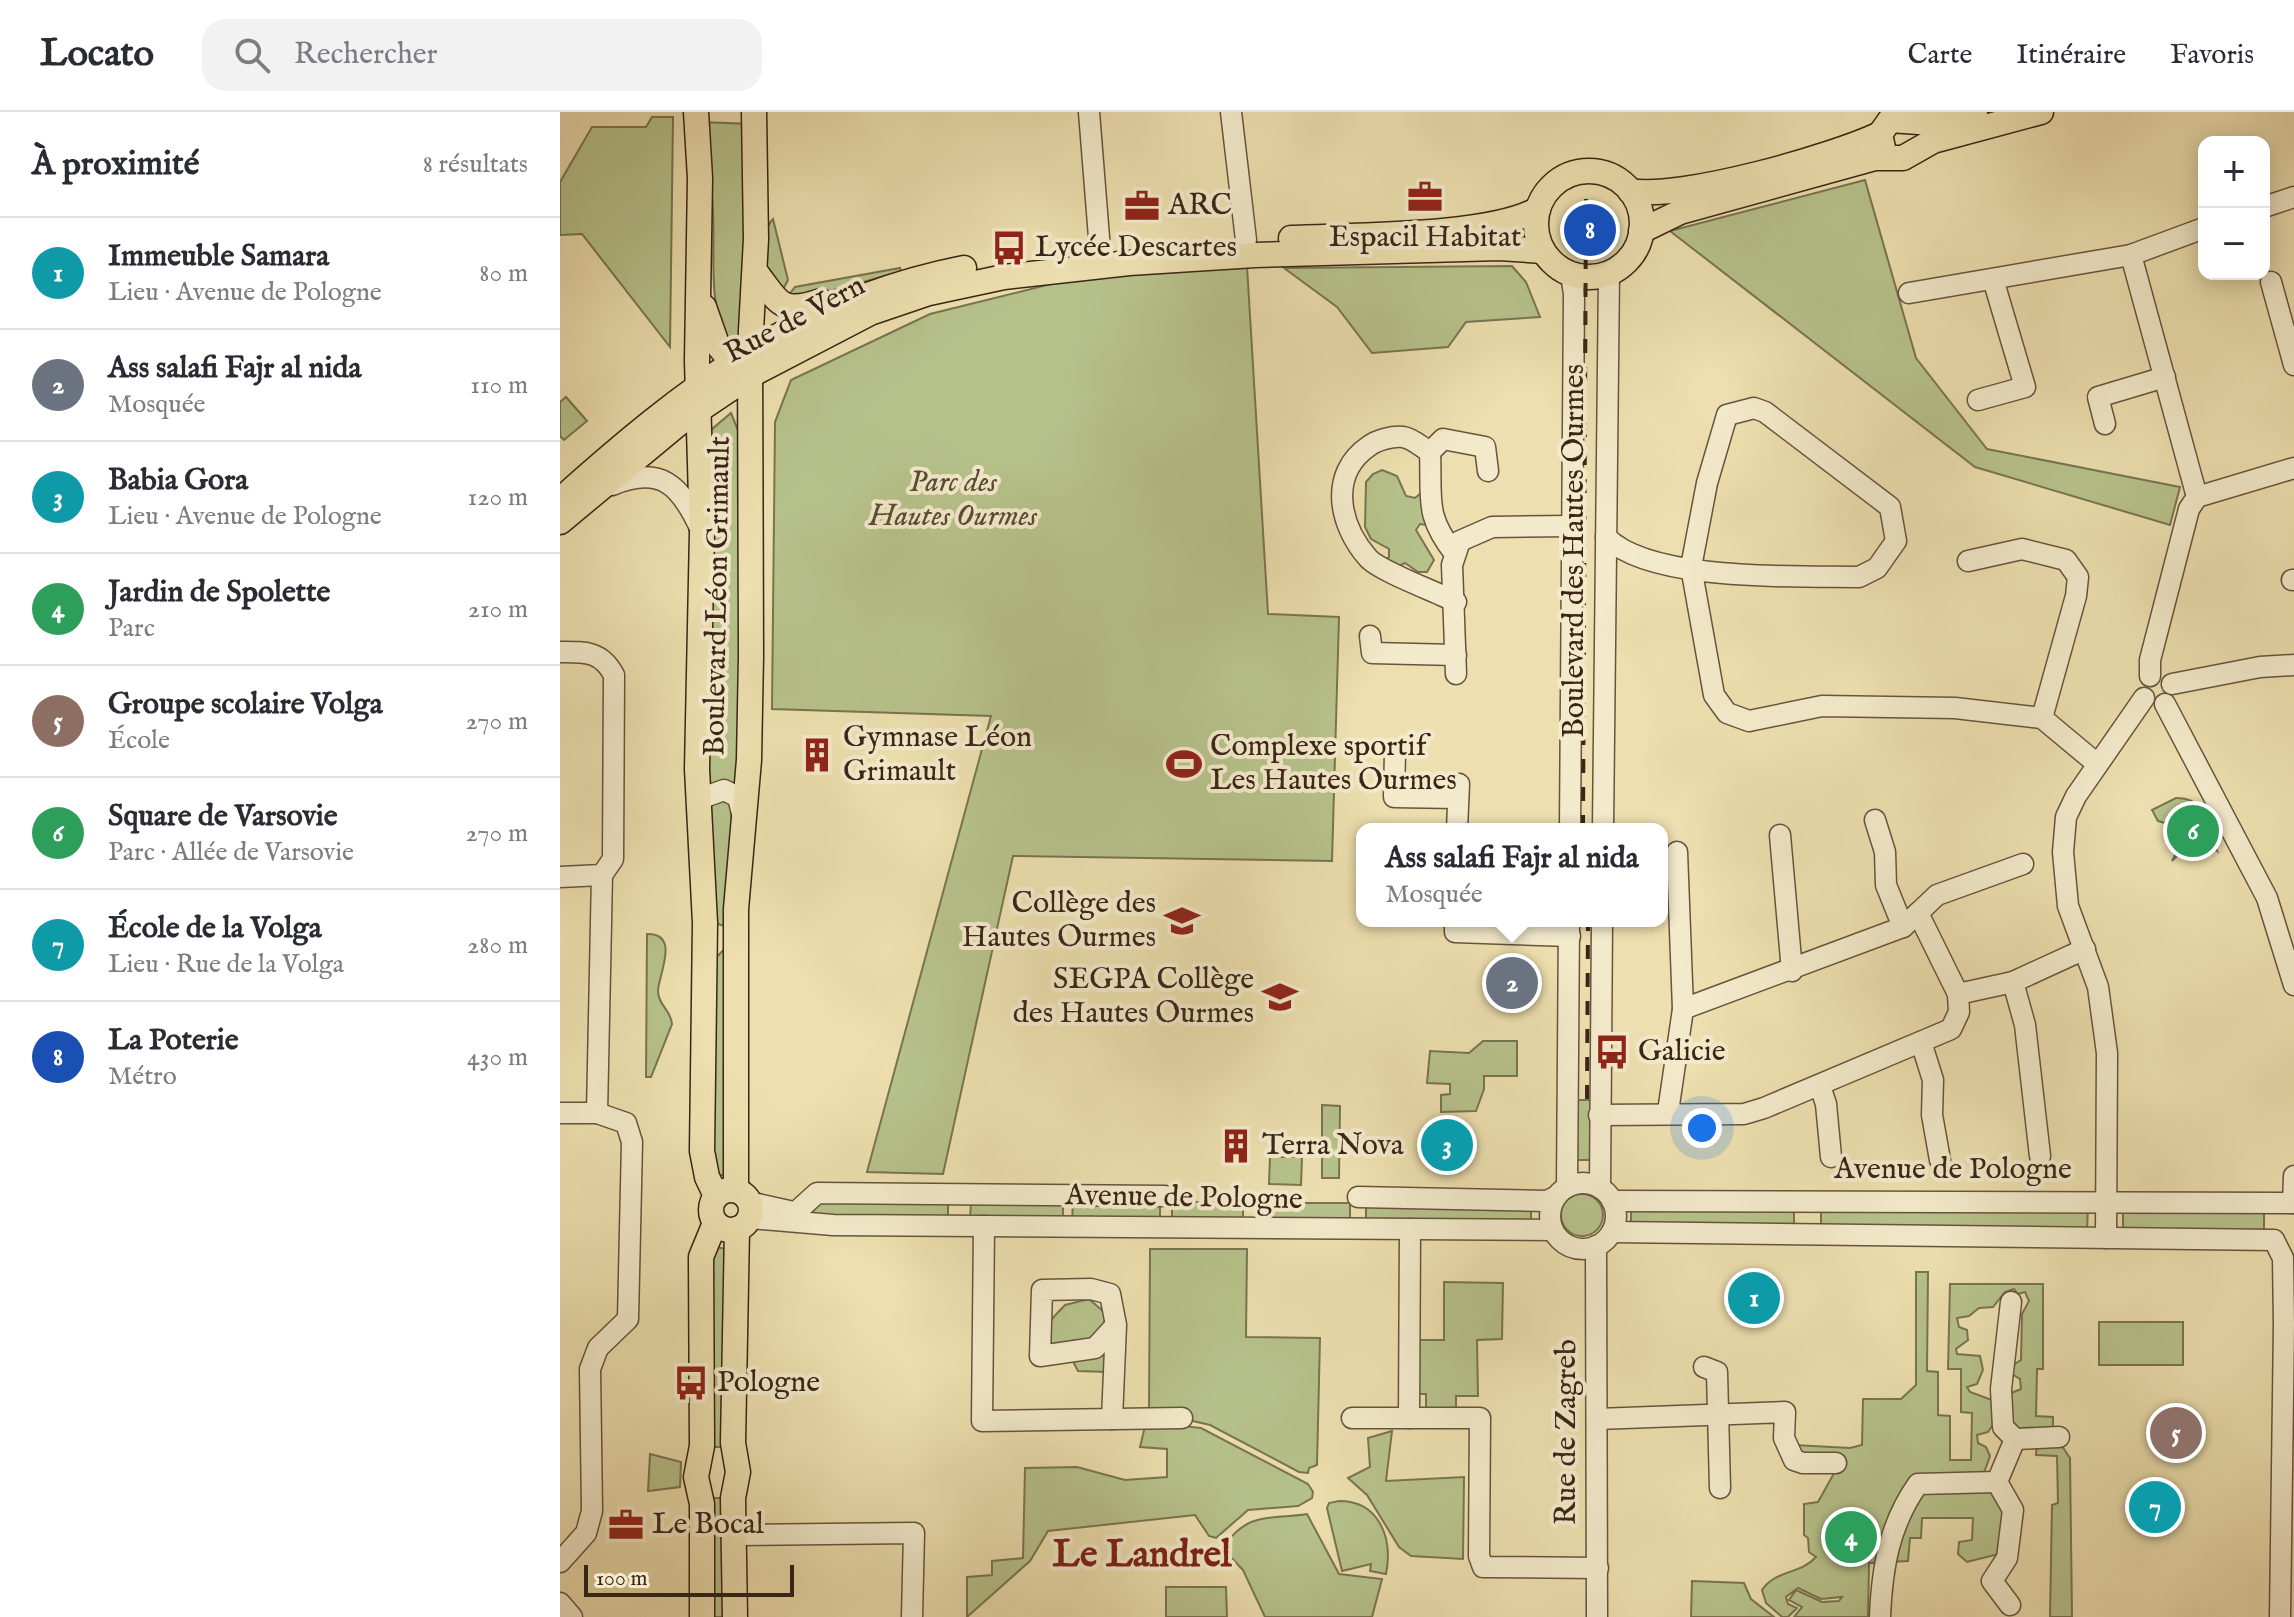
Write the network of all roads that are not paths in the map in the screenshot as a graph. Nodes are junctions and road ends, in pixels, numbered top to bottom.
1 (696, 112) edge
2 (754, 112) edge
3 (1089, 112) edge
4 (1231, 112) edge
5 (1975, 112) edge
6 (2041, 112) edge
7 (1913, 123) junction
8 (1880, 134) junction
9 (1904, 153) junction
10 (1630, 191) junction
11 (2294, 197) edge
12 (2270, 205) edge
13 (1538, 209) junction
14 (2198, 230) edge
15 (1641, 231) junction
16 (1246, 240) junction
17 (1543, 251) junction
18 (2131, 255) junction
19 (1100, 258) junction
20 (755, 271) junction
21 (1609, 273) junction
22 (1571, 274) junction
23 (1993, 279) junction
24 (2271, 282) dead end
25 (899, 285) junction
26 (700, 289) junction
27 (1909, 293) dead end
28 (744, 362) junction
29 (2294, 365) edge
30 (2165, 377) junction
31 (698, 383) junction
32 (1978, 400) dead end
33 (710, 402) junction
34 (2105, 424) dead end
35 (1430, 452) junction
36 (751, 453) junction
37 (2294, 468) edge
38 (1488, 471) dead end
39 (601, 489) junction
40 (2197, 497) junction
41 (560, 500) edge
42 (560, 522) edge
43 (1572, 529) junction
44 (702, 532) junction
45 (1606, 535) junction
46 (1455, 554) junction
47 (1626, 554) junction
48 (1968, 561) dead end
49 (1691, 567) junction
50 (1605, 574) junction
51 (1456, 602) junction
52 (1571, 611) junction
53 (1605, 612) junction
54 (1370, 636) dead end
55 (560, 652) edge
56 (2294, 665) edge
57 (2150, 676) junction
58 (2172, 684) junction
59 (2144, 698) junction
60 (2165, 704) junction
61 (2042, 718) junction
62 (1395, 752) dead end
63 (2096, 763) junction
64 (698, 813) junction
65 (743, 818) junction
66 (1875, 820) dead end
67 (1457, 823) edge
68 (1570, 823) edge
69 (1603, 823) edge
70 (1780, 835) dead end
71 (1677, 852) dead end
72 (2023, 864) dead end
73 (602, 875) junction
74 (560, 877) edge
75 (1911, 920) junction
76 (1455, 927) edge
77 (1602, 927) edge
78 (1569, 929) edge
79 (2085, 949) junction
80 (1792, 971) junction
81 (2013, 982) junction
82 (2294, 985) edge
83 (1958, 994) junction
84 (1683, 1009) junction
85 (1921, 1042) junction
86 (1820, 1086) junction
87 (1668, 1112) junction
88 (560, 1113) edge
89 (597, 1113) junction
90 (1599, 1115) junction
91 (2040, 1156) dead end
92 (1831, 1157) dead end
93 (1940, 1160) dead end
94 (2294, 1176) edge
95 (1561, 1192) junction
96 (1606, 1194) junction
97 (1165, 1196) dead end
98 (1358, 1197) dead end
99 (2107, 1200) junction
100 (1816, 1201) junction
101 (2294, 1203) edge
102 (734, 1210) junction
103 (795, 1213) junction
104 (814, 1223) junction
105 (984, 1226) junction
106 (1410, 1229) junction
107 (1553, 1230) junction
108 (1612, 1232) junction
109 (1815, 1232) junction
110 (2106, 1238) junction
111 (1596, 1246) junction
112 (2011, 1302) dead end
113 (1116, 1325) junction
114 (1704, 1367) dead end
115 (2294, 1399) edge
116 (1717, 1416) junction
117 (1182, 1418) dead end
118 (1352, 1418) dead end
119 (1409, 1418) junction
120 (1112, 1419) junction
121 (1597, 1419) junction
122 (2286, 1428) edge
123 (2059, 1437) dead end
124 (2015, 1439) junction
125 (1836, 1463) dead end
126 (1997, 1482) junction
127 (1720, 1488) dead end
128 (735, 1535) junction
129 (560, 1562) edge
130 (1598, 1568) junction
131 (2010, 1605) dead end
132 (702, 1617) edge
133 (735, 1617) edge
134 (912, 1617) edge
135 (1597, 1617) edge
136 (1880, 1617) edge
137 (2280, 1617) edge

1 - 26 main road
2 - 20 main road, Boulevard Léon Grimault
3 - 19 street
4 - 16 street
5 - 7 main road
6 - 9 main road
7 - 8 main road
7 - 9 main road
8 - 9 main road
8 - 10 main road
9 - 15 main road
10 - 13 main road
10 - 15 main road
11 - 12 street
13 - 16 main road, Rue de Vern
13 - 17 main road
14 - 18 street
15 - 21 main road
16 - 19 main road, Rue de Vern
17 - 19 main road, Rue de Vern
17 - 22 main road
18 - 23 street
18 - 30 street
19 - 25 main road, Rue de Vern
19 - 28 main road, Rue de Vern
20 - 25 main road
20 - 28 main road, Boulevard Léon Grimault
21 - 22 main road
21 - 45 street, Boulevard des Hautes Ourmes
22 - 43 street, Boulevard des Hautes Ourmes
23 - 27 street
23 - 32 street
24 - 29 street
25 - 28 main road, Rue de Vern
26 - 28 main road
26 - 31 main road, Boulevard Léon Grimault
28 - 31 main road, Rue de Vern
28 - 33 main road, Rue de Vern
28 - 36 main road, Boulevard Léon Grimault
30 - 34 street
30 - 40 street
31 - 33 main road, Boulevard Léon Grimault
31 - 41 main road, Rue de Vern
33 - 36 main road
33 - 39 main road, Rue de Vern
33 - 44 main road, Boulevard Léon Grimault
35 - 38 street
35 - 46 street
35 - 51 street
36 - 65 main road, Boulevard Léon Grimault
37 - 40 street
39 - 42 main road, Rue de Vern
39 - 44 street
40 - 57 street
43 - 45 street
43 - 46 street
43 - 52 street, Boulevard des Hautes Ourmes
44 - 64 main road, Boulevard Léon Grimault
45 - 47 street
45 - 50 street, Boulevard des Hautes Ourmes
46 - 51 street
47 - 49 street
47 - 50 street
48 - 61 street
49 - 49 street
49 - 61 street
50 - 53 street, Boulevard des Hautes Ourmes
51 - 54 street
52 - 53 street
52 - 68 street, Boulevard des Hautes Ourmes
53 - 69 street, Boulevard des Hautes Ourmes
55 - 73 street
56 - 58 street
57 - 58 street
57 - 59 street
58 - 60 street
59 - 60 street
59 - 63 street
60 - 82 street
61 - 63 street
62 - 67 street
63 - 79 street
64 - 65 street, Boulevard Léon Grimault
64 - 102 main road, Boulevard Léon Grimault
65 - 102 main road, Boulevard Léon Grimault
66 - 75 street
70 - 80 street
71 - 84 street
72 - 75 street
73 - 74 street
73 - 89 street
75 - 80 street
75 - 83 street
76 - 78 street
77 - 90 street
78 - 95 street
79 - 81 street
79 - 99 street
80 - 84 street
81 - 83 street
81 - 91 street
83 - 85 street
84 - 87 street
85 - 86 street
85 - 93 street
86 - 87 street
86 - 92 street
87 - 90 street
88 - 89 street
89 - 129 street
90 - 96 street
94 - 101 street
95 - 96 street
95 - 98 street
95 - 107 street
96 - 100 street, Avenue de Pologne
96 - 108 street
97 - 103 street, Avenue de Pologne
99 - 100 street, Avenue de Pologne
99 - 101 street, Avenue de Pologne
99 - 110 street
100 - 109 street
102 - 103 street, Avenue de Pologne
102 - 104 street, Avenue de Pologne
102 - 128 main road, Boulevard Léon Grimault
102 - 132 main road, Boulevard Léon Grimault
103 - 104 street, Avenue de Pologne
104 - 105 street, Avenue de Pologne
105 - 106 street, Avenue de Pologne
105 - 120 street
106 - 107 street, Avenue de Pologne
106 - 119 street
107 - 111 street
108 - 109 street, Avenue de Pologne
108 - 111 street
109 - 110 street, Avenue de Pologne
110 - 122 street, Avenue de Pologne
111 - 121 street, Rue de Zagreb
112 - 124 street
113 - 113 street
113 - 120 street
114 - 116 street
115 - 122 street
116 - 121 street
116 - 125 street
116 - 127 street
117 - 120 street
118 - 119 street
119 - 130 street
121 - 130 street, Rue de Zagreb
122 - 137 street
123 - 124 street
124 - 126 street
126 - 131 street
126 - 136 street
128 - 133 main road, Boulevard Léon Grimault
128 - 134 street
130 - 135 street, Rue de Zagreb

